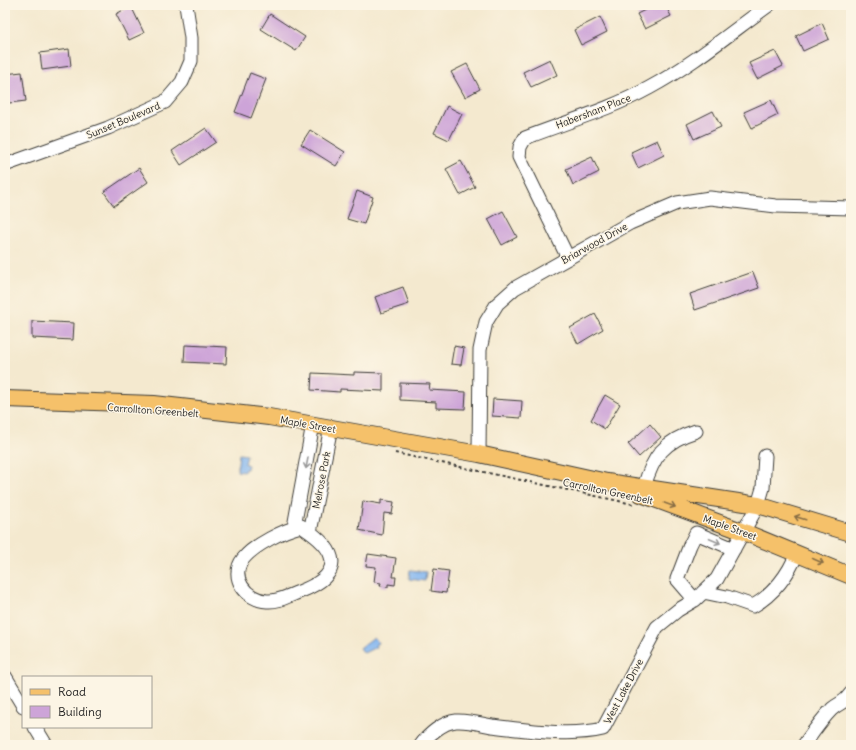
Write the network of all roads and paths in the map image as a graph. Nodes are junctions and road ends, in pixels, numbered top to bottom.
1 (186, 5) edge
2 (769, 5) edge
3 (5, 165) edge
4 (851, 208) edge
5 (568, 258) junction
6 (5, 399) edge
7 (313, 424) junction
8 (331, 428) junction
9 (696, 431) dead end
10 (394, 453) dead end
11 (479, 454) junction
12 (765, 456) dead end
13 (607, 482) junction
14 (644, 487) junction
15 (635, 505) dead end
16 (758, 506) junction
17 (294, 527) junction
18 (310, 532) junction
19 (744, 532) junction
20 (851, 533) edge
21 (734, 549) junction
22 (797, 553) junction
23 (851, 576) edge
24 (699, 596) junction
25 (5, 676) edge
26 (849, 700) edge
27 (22, 704) edge
28 (36, 728) edge
29 (46, 745) edge
30 (422, 745) edge
31 (804, 745) edge

1 - 3 street, Sunset Boulevard
2 - 5 street, Habersham Place
4 - 5 street, Briarwood Drive
5 - 11 street, Briarwood Drive
6 - 7 main road, Maple Street
7 - 8 main road, Maple Street
7 -> 17 street, Melrose Park
8 - 11 main road, Maple Street
8 - 18 street, Melrose Park
9 - 14 street
10 - 15 path, Carrollton Greenbelt
11 - 13 main road, Maple Street
12 - 16 street, West Lake Drive
13 - 14 main road, Maple Street
13 -> 19 main road, Maple Street
14 - 16 main road, Maple Street
16 - 19 street, West Lake Drive
20 -> 16 main road, Maple Street
17 - 18 street
17 - 18 street
19 - 21 street, West Lake Drive
19 - 22 main road, Maple Street
21 - 24 street, West Lake Drive
24 -> 21 street
22 -> 23 main road, Maple Street
22 - 24 street
24 - 30 street, West Lake Drive
25 - 27 street
26 - 31 street
28 - 29 street

